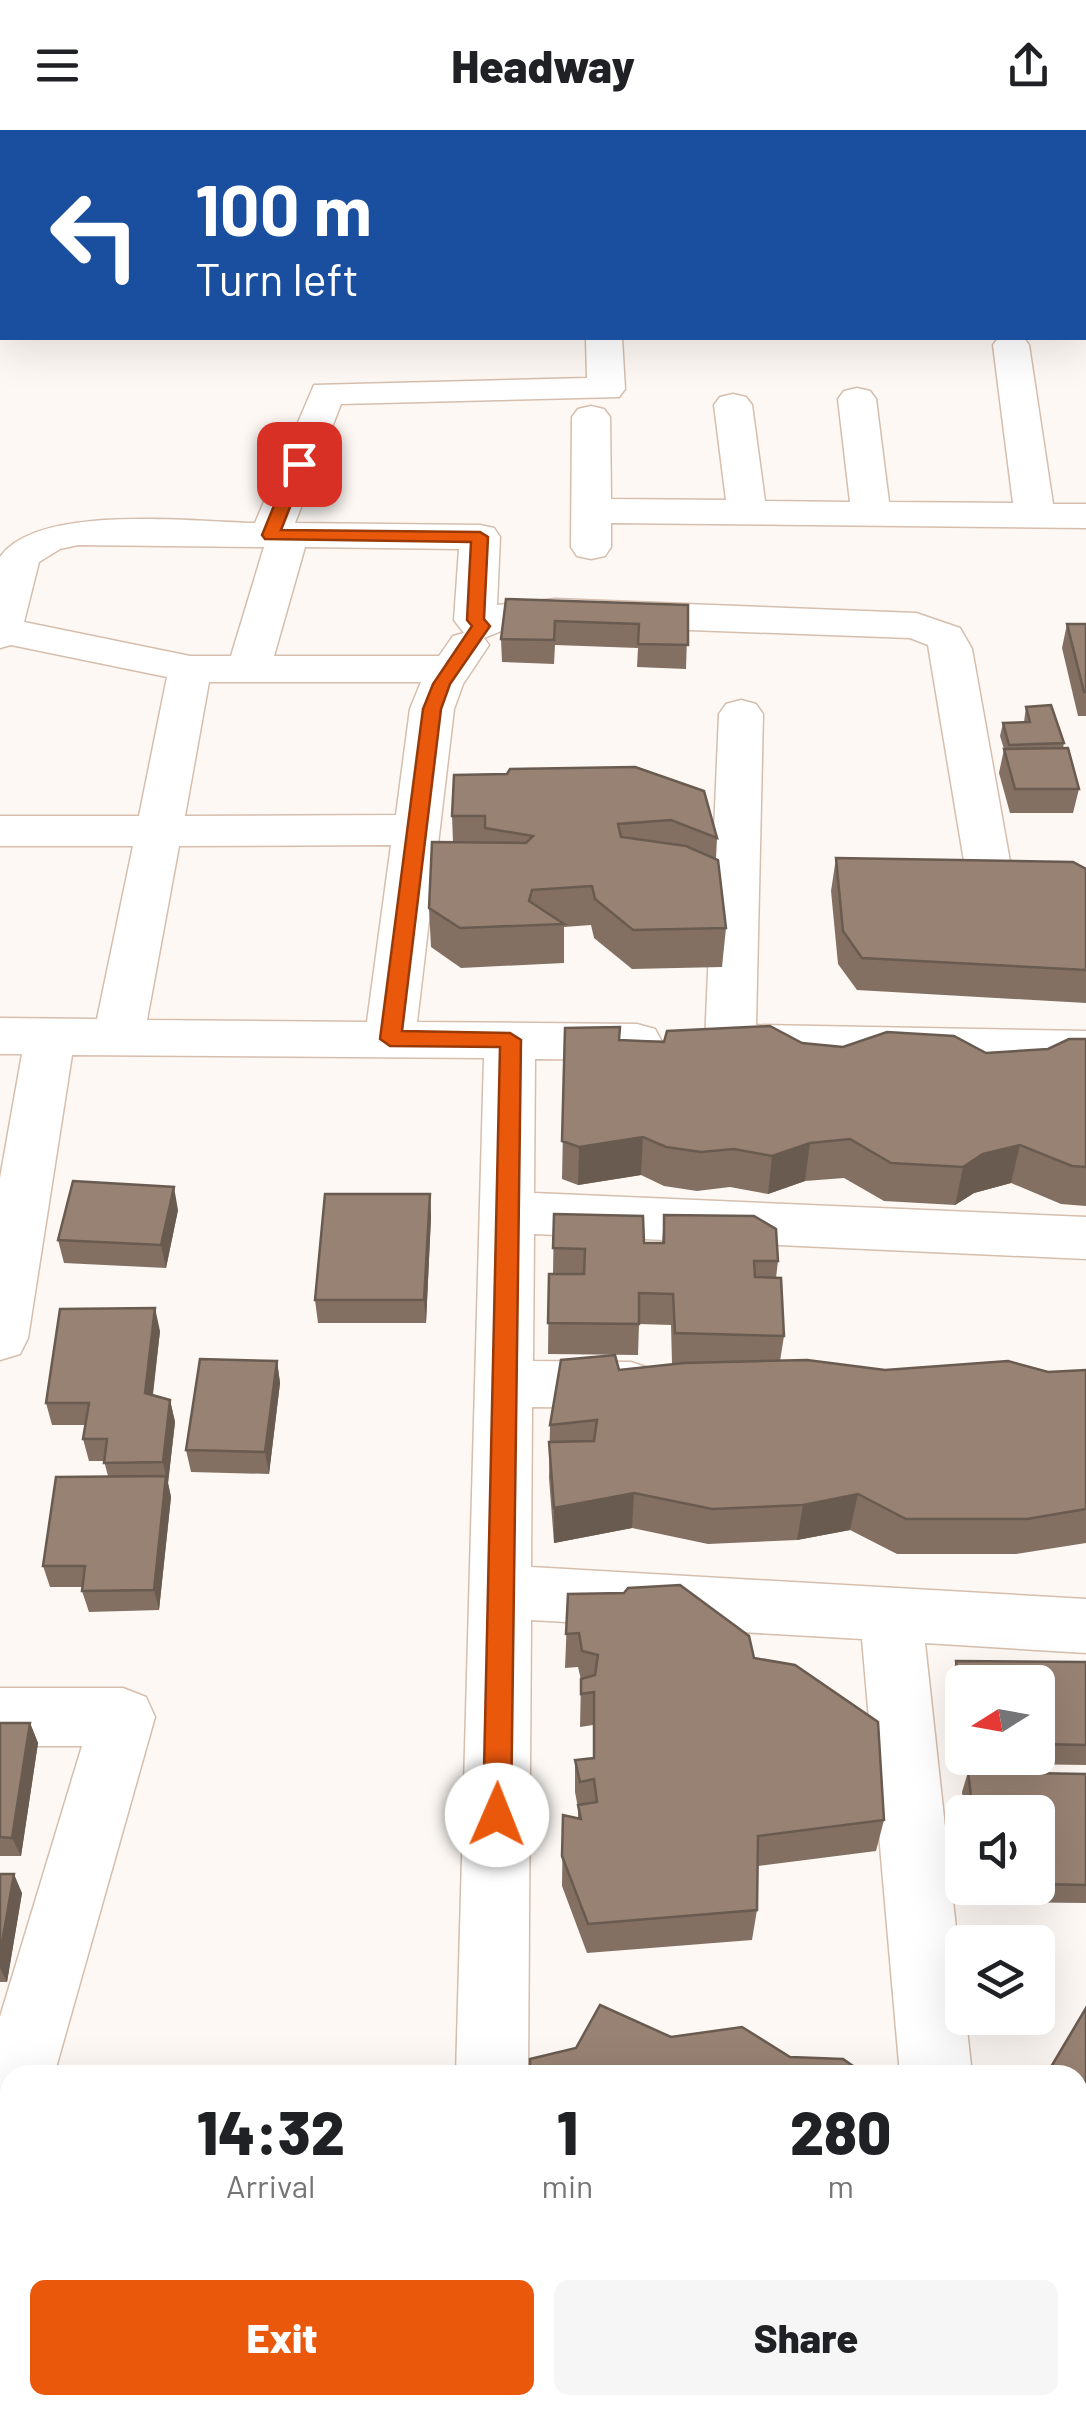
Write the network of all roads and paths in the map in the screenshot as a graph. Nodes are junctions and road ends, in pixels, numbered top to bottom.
1 (604, 340) edge
2 (1011, 345) dead end
3 (857, 399) dead end
4 (733, 405) dead end
5 (591, 417) dead end
6 (747, 513) junction
7 (872, 514) junction
8 (1036, 516) junction
9 (1086, 516) edge
10 (279, 535) junction
11 (482, 626) junction
12 (1, 631) edge
13 (190, 669) junction
14 (248, 669) junction
15 (451, 669) junction
16 (741, 714) dead end
17 (162, 830) junction
18 (417, 830) junction
19 (0, 831) edge
20 (988, 868) edge
21 (25, 1036) edge
22 (119, 1036) junction
23 (390, 1039) junction
24 (510, 1040) junction
25 (730, 1043) junction
26 (1086, 1049) edge
27 (507, 1212) junction
28 (1086, 1238) edge
29 (0, 1338) edge
30 (504, 1384) junction
31 (679, 1386) edge
32 (501, 1592) junction
33 (890, 1614) junction
34 (1086, 1626) edge
35 (0, 1717) edge
36 (21, 2065) edge
37 (492, 2065) edge
38 (935, 2065) edge

1 - 10 street
2 - 8 street
3 - 7 street
4 - 6 street
5 - 6 street
6 - 7 street
7 - 8 street
8 - 9 street
10 - 11 street
10 - 12 street
10 - 14 street
11 - 15 street
11 - 20 street
12 - 13 street
13 - 14 street
13 - 17 street
14 - 15 street
15 - 18 street
16 - 25 street
17 - 18 street
17 - 19 street
17 - 22 street
18 - 23 street
21 - 22 street
21 - 29 street
22 - 23 street
23 - 24 street
24 - 25 street
24 - 27 street
25 - 26 street
27 - 28 street
27 - 30 street
30 - 31 street
30 - 32 street
32 - 33 street
32 - 37 street
33 - 34 street
33 - 38 street
35 - 36 street

